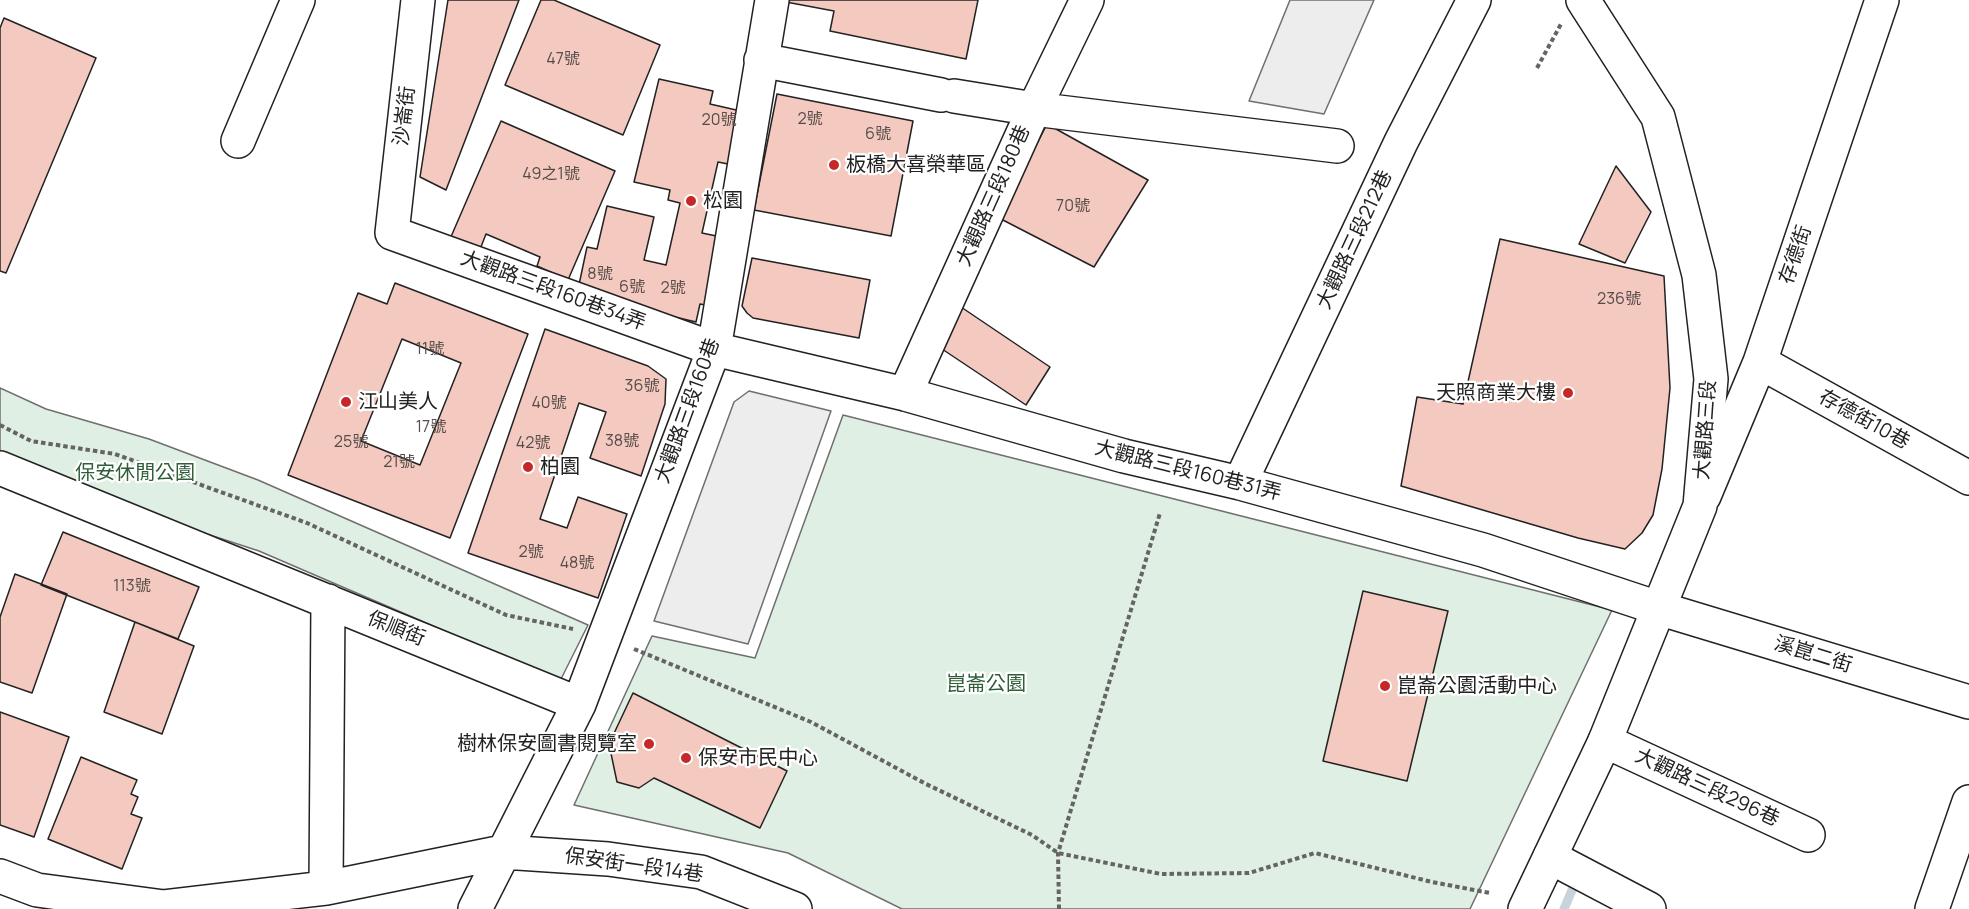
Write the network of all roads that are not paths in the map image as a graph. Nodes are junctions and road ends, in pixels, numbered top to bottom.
1 (298, 0) edge
2 (418, 0) edge
3 (772, 0) edge
4 (1087, 0) edge
5 (1474, 0) edge
6 (1882, 0) edge
7 (1573, 10) edge
8 (761, 60) junction
9 (1034, 109) junction
10 (237, 141) dead end
11 (1337, 146) dead end
12 (392, 232) joint
13 (714, 349) junction
14 (1760, 362) junction
15 (905, 394) junction
16 (0, 468) edge
17 (1969, 477) edge
18 (1240, 483) junction
19 (1700, 506) junction
20 (328, 601) junction
21 (1658, 608) junction
22 (1969, 702) edge
23 (579, 704) junction
24 (1605, 741) junction
25 (1969, 802) edge
26 (1808, 836) dead end
27 (503, 852) junction
28 (1550, 857) junction
29 (0, 876) edge
30 (326, 888) junction
31 (475, 909) edge
32 (795, 909) edge
33 (1525, 909) edge
34 (1649, 909) edge
35 (1932, 909) edge

1 - 10 street
2 - 12 street, 沙崙街
3 - 8 street, 大觀路三段160巷
4 - 9 street, 大觀路三段180巷
5 - 18 street, 大觀路三段212巷
6 - 14 street, 存德街
7 - 19 street, 大觀路三段
8 - 9 street
8 - 13 street, 大觀路三段160巷
9 - 11 street
9 - 15 street, 大觀路三段180巷
12 - 13 street, 大觀路三段160巷34弄
13 - 15 street, 大觀路三段160巷31弄
13 - 23 street, 大觀路三段160巷
14 - 17 street, 存德街10巷
14 - 19 street, 存德街
15 - 18 street, 大觀路三段160巷31弄
16 - 20 street, 保順街
18 - 21 street, 大觀路三段160巷31弄
19 - 21 street, 大觀路三段
20 - 23 street, 保順街
20 - 30 street
21 - 22 street, 溪崑二街
21 - 24 street, 大觀路三段
23 - 27 street
24 - 26 street, 大觀路三段296巷
24 - 28 street, 大觀路三段
25 - 35 street
27 - 30 street, 保安街一段14巷
27 - 31 street
27 - 32 street, 保安街一段14巷
28 - 33 street, 大觀路三段
28 - 34 street
29 - 30 street, 保安街一段14巷

